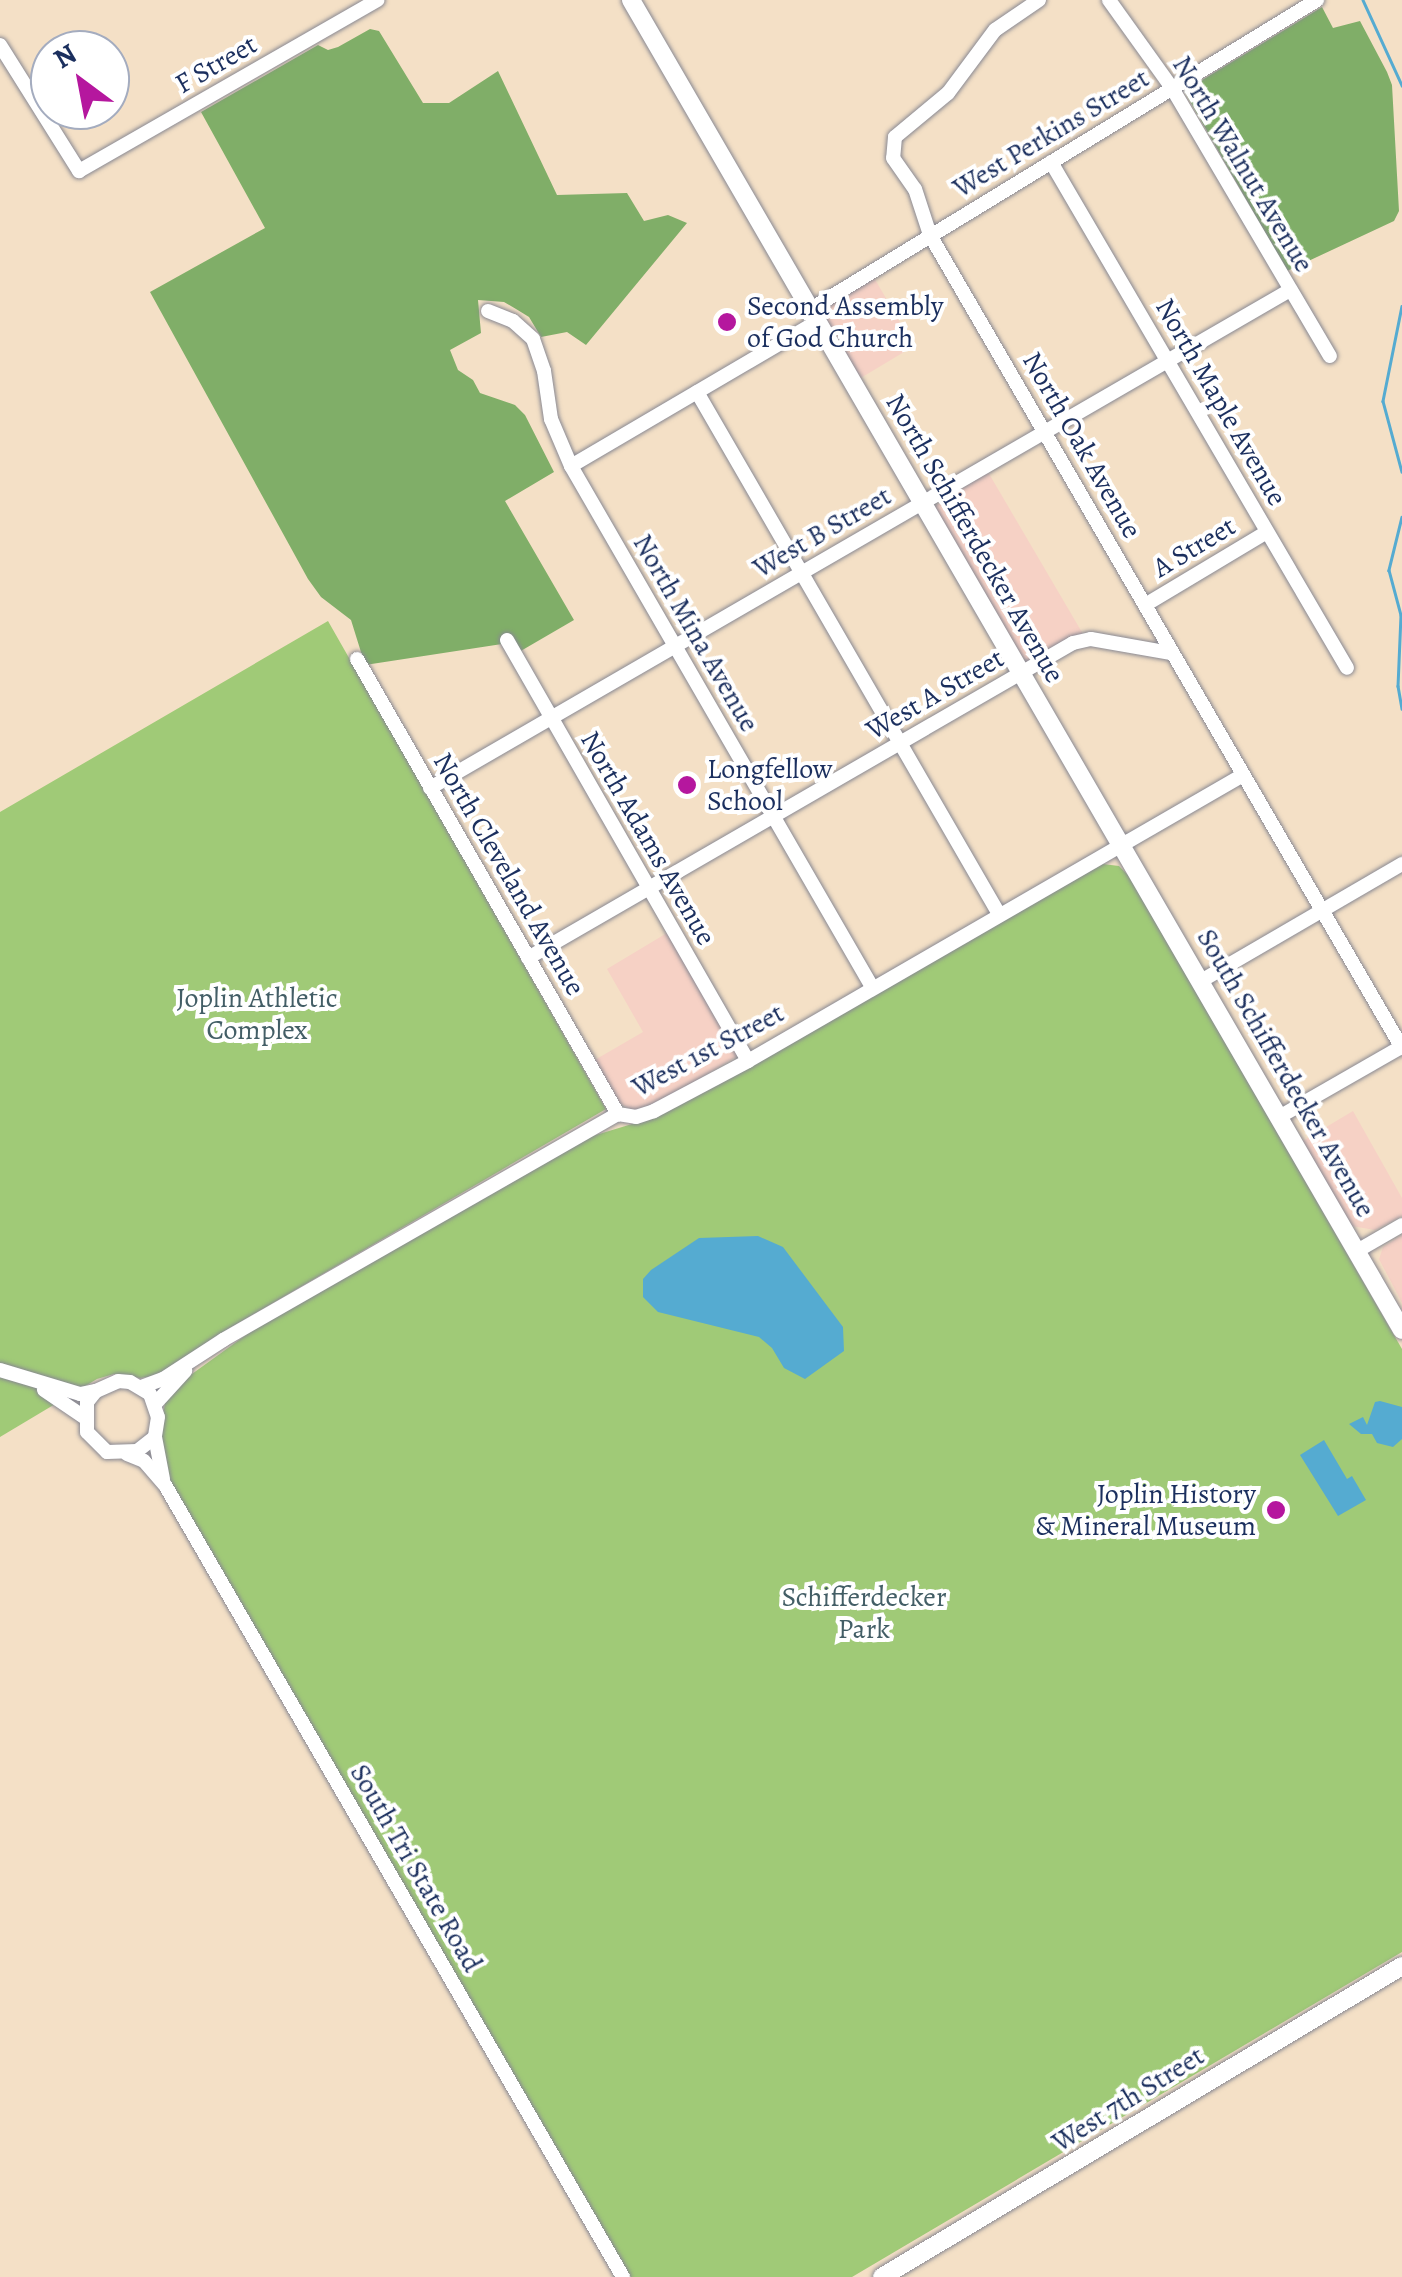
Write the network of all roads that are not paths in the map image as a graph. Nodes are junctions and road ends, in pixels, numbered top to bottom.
1 (378, 0) edge
2 (631, 0) edge
3 (1039, 0) edge
4 (1109, 0) edge
5 (1317, 0) edge
6 (0, 44) edge
7 (1172, 88) junction
8 (1052, 162) junction
9 (930, 235) junction
10 (1290, 290) junction
11 (488, 311) dead end
12 (814, 315) junction
13 (1330, 356) dead end
14 (1168, 362) junction
15 (697, 392) junction
16 (1045, 433) junction
17 (571, 466) junction
18 (923, 502) junction
19 (1268, 532) junction
20 (802, 573) junction
21 (1146, 605) junction
22 (506, 640) dead end
23 (675, 646) junction
24 (1170, 653) junction
25 (357, 659) dead end
26 (1346, 668) dead end
27 (1022, 673) junction
28 (550, 718) junction
29 (900, 742) junction
30 (1243, 775) junction
31 (430, 788) junction
32 (773, 816) junction
33 (1122, 844) junction
34 (1402, 864) edge
35 (649, 888) junction
36 (1322, 910) junction
37 (1000, 914) junction
38 (528, 958) junction
39 (1200, 981) junction
40 (872, 987) junction
41 (1402, 1048) edge
42 (748, 1060) junction
43 (618, 1114) junction
44 (1279, 1117) junction
45 (1402, 1225) edge
46 (1357, 1251) junction
47 (1402, 1330) edge
48 (196, 1359) junction
49 (0, 1370) edge
50 (31, 1382) junction
51 (141, 1387) junction
52 (96, 1390) junction
53 (156, 1404) junction
54 (84, 1417) junction
55 (155, 1437) junction
56 (127, 1454) junction
57 (165, 1485) junction
58 (1402, 1966) edge
59 (623, 2277) edge
60 (882, 2277) edge

1 - 6 street, F Street
2 - 12 main road, North Schifferdecker Avenue
3 - 9 street, North Oak Avenue
4 - 7 street, North Walnut Avenue
5 - 7 street, West Perkins Street
7 - 8 street, West Perkins Street
7 - 10 street, North Walnut Avenue
8 - 9 street, West Perkins Street
8 - 14 street, North Maple Avenue
9 - 12 street, West Perkins Street
9 - 16 street, North Oak Avenue
10 - 13 street, North Walnut Avenue
10 - 14 street, West B Street
11 - 17 street, North Mina Avenue
12 - 15 street, West Perkins Street
12 - 18 main road, North Schifferdecker Avenue
14 - 16 street, West B Street
14 - 19 street, North Maple Avenue
15 - 17 street, West Perkins Street
15 - 20 street
16 - 18 street, West B Street
16 - 21 street, North Oak Avenue
17 - 23 street, North Mina Avenue
18 - 20 street, West B Street
18 - 27 main road, North Schifferdecker Avenue
19 - 21 street, A Street
19 - 26 street, North Maple Avenue
20 - 23 street, West B Street
20 - 29 street
21 - 24 street, North Oak Avenue
22 - 28 street, North Adams Avenue
23 - 28 street, West B Street
23 - 32 street, North Mina Avenue
24 - 27 street, West A Street
24 - 30 street, North Oak Avenue
25 - 31 street, North Cleveland Avenue
27 - 29 street, West A Street
27 - 33 main road, North Schifferdecker Avenue
28 - 31 street, West B Street
28 - 35 street, North Adams Avenue
29 - 32 street, West A Street
29 - 37 street
30 - 33 street, West 1st Street
30 - 36 street, North Oak Avenue
31 - 38 street, North Cleveland Avenue
32 - 35 street, West A Street
32 - 40 street, North Mina Avenue
33 - 37 street, West 1st Street
33 - 39 main road, South Schifferdecker Avenue
34 - 36 street
35 - 38 street, West A Street
35 - 42 street, North Adams Avenue
36 - 39 street
36 - 41 street, North Oak Avenue
37 - 40 street, West 1st Street
38 - 43 street, North Cleveland Avenue
39 - 44 main road, South Schifferdecker Avenue
40 - 42 street, West 1st Street
41 - 44 street
42 - 43 street, West 1st Street
43 - 48 street, West 1st Street
44 - 46 main road, South Schifferdecker Avenue
45 - 46 street
46 - 47 main road, South Schifferdecker Avenue
48 - 51 street, West 1st Street
48 - 53 street, West 1st Street
49 - 50 street
50 - 52 street
50 - 54 street
51 - 52 street
51 - 53 street
52 - 54 street
53 - 55 street, South Tri State Road
54 - 56 street, South Tri State Road
55 - 56 street
55 - 57 street, South Tri State Road
56 - 57 street, South Tri State Road
57 - 59 street, South Tri State Road
58 - 60 main road, West 7th Street

